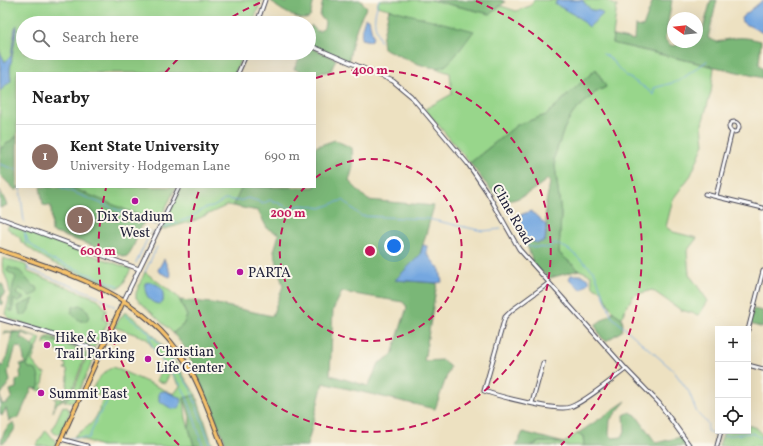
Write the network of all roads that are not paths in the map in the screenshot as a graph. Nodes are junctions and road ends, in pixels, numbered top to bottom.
1 (265, 0) edge
2 (260, 16) edge
3 (316, 48) edge
4 (244, 60) edge
5 (238, 72) edge
6 (732, 131) dead end
7 (179, 188) edge
8 (705, 194) dead end
9 (716, 196) junction
10 (763, 208) edge
11 (0, 218) edge
12 (0, 250) edge
13 (139, 269) junction
14 (763, 271) edge
15 (549, 283) junction
16 (124, 300) junction
17 (0, 319) edge
18 (749, 326) edge
19 (100, 352) junction
20 (543, 363) dead end
21 (751, 366) edge
22 (626, 369) junction
23 (763, 369) edge
24 (532, 403) junction
25 (720, 434) edge
26 (61, 439) junction
27 (58, 446) edge
28 (87, 446) edge
29 (222, 446) edge
30 (690, 446) edge
31 (717, 446) edge

1 - 2 street
3 - 15 street, Cline Road
4 - 5 street
6 - 9 street
7 - 13 street
8 - 9 street
9 - 10 street
11 - 13 street
12 - 16 main road
13 - 16 street
14 - 18 street
15 - 22 street, Cline Road
15 - 24 street
16 - 19 main road
16 - 29 main road
17 - 19 street
19 - 26 main road
20 - 24 street
21 - 23 street
22 - 24 street
22 - 30 street, Cline Road
25 - 31 street
26 - 27 main road
26 - 28 street

